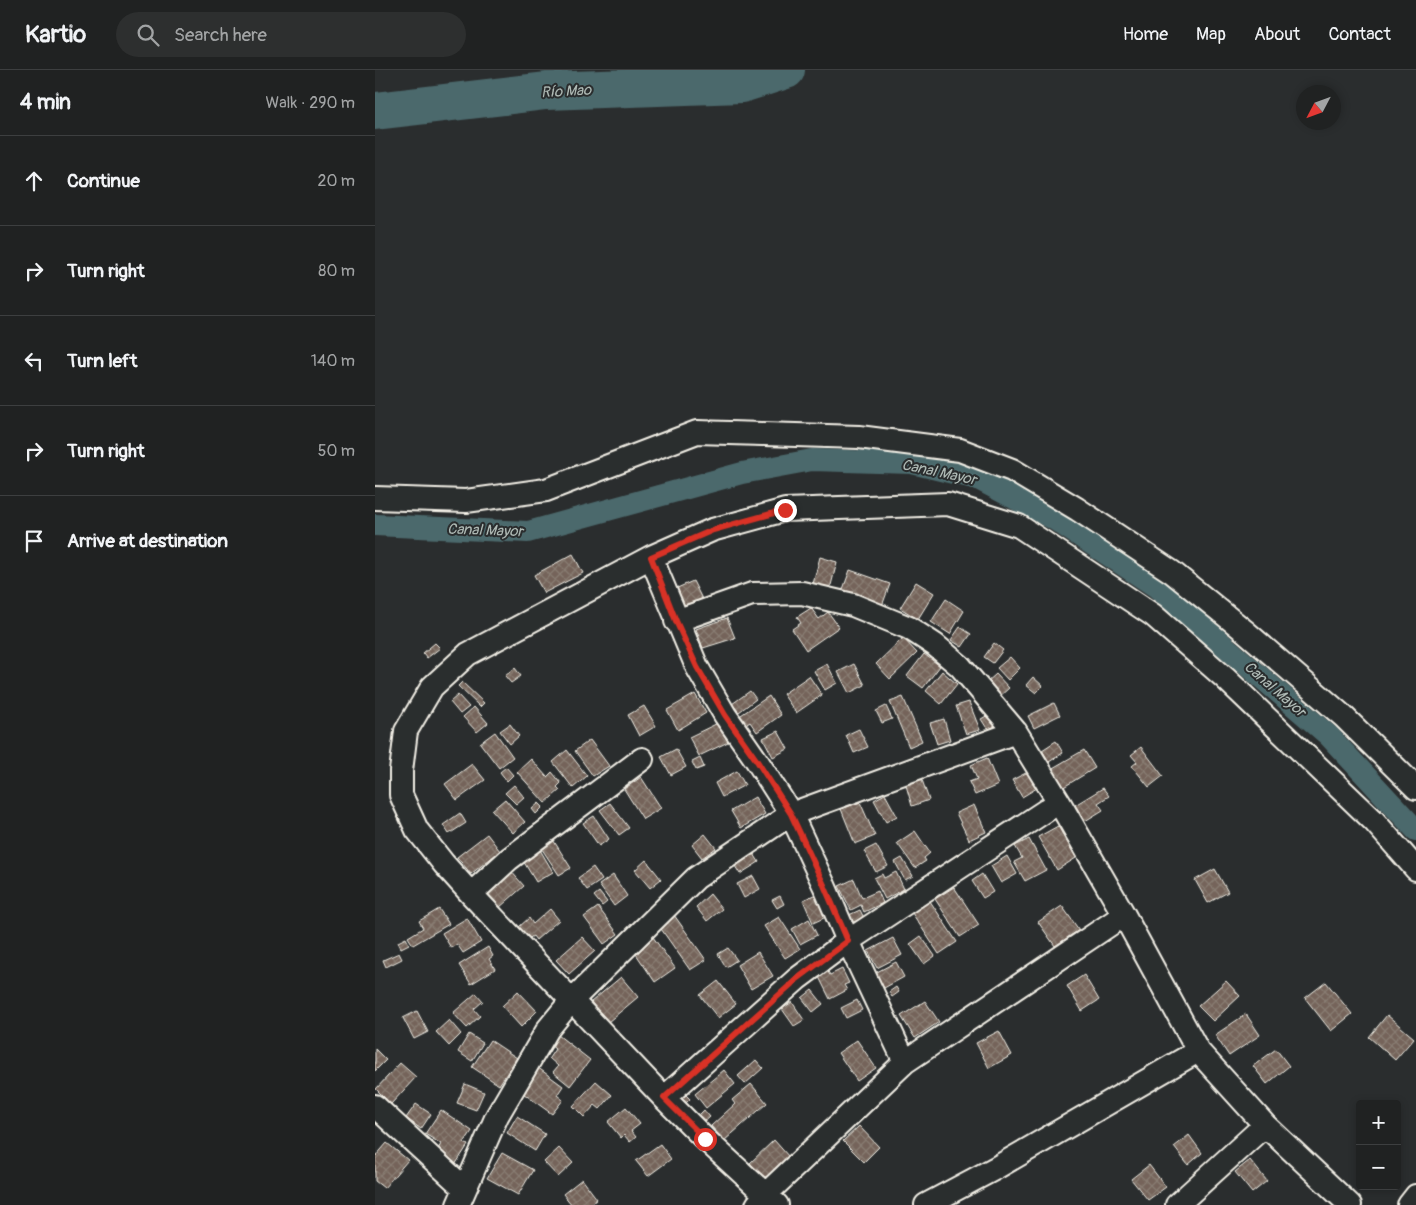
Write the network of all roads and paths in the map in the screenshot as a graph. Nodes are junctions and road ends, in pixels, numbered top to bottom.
1 (375, 498) edge
2 (651, 557) junction
3 (676, 621) junction
4 (1016, 732) junction
5 (642, 759) dead end
6 (1416, 788) edge
7 (1059, 802) junction
8 (791, 814) junction
9 (1416, 869) edge
10 (471, 894) junction
11 (1124, 915) junction
12 (848, 941) junction
13 (571, 1000) junction
14 (1198, 1051) junction
15 (905, 1062) junction
16 (664, 1098) junction
17 (375, 1106) edge
18 (1265, 1125) junction
19 (1416, 1196) edge
20 (462, 1197) edge
21 (766, 1201) edge
22 (925, 1205) edge
23 (1177, 1205) edge
24 (1350, 1205) edge
25 (1409, 1205) edge

1 - 6 street
2 - 3 street
2 - 9 street
2 - 10 street
3 - 4 street
3 - 8 street
4 - 7 street
4 - 8 street
5 - 10 street
7 - 11 street
7 - 12 street
8 - 12 street
8 - 13 street
10 - 13 street
11 - 14 street
11 - 15 street
12 - 15 street
12 - 16 street
13 - 16 street
13 - 20 street
14 - 18 street
14 - 22 street
15 - 21 street
16 - 21 street
17 - 20 street
18 - 23 street
18 - 24 street
19 - 25 street

